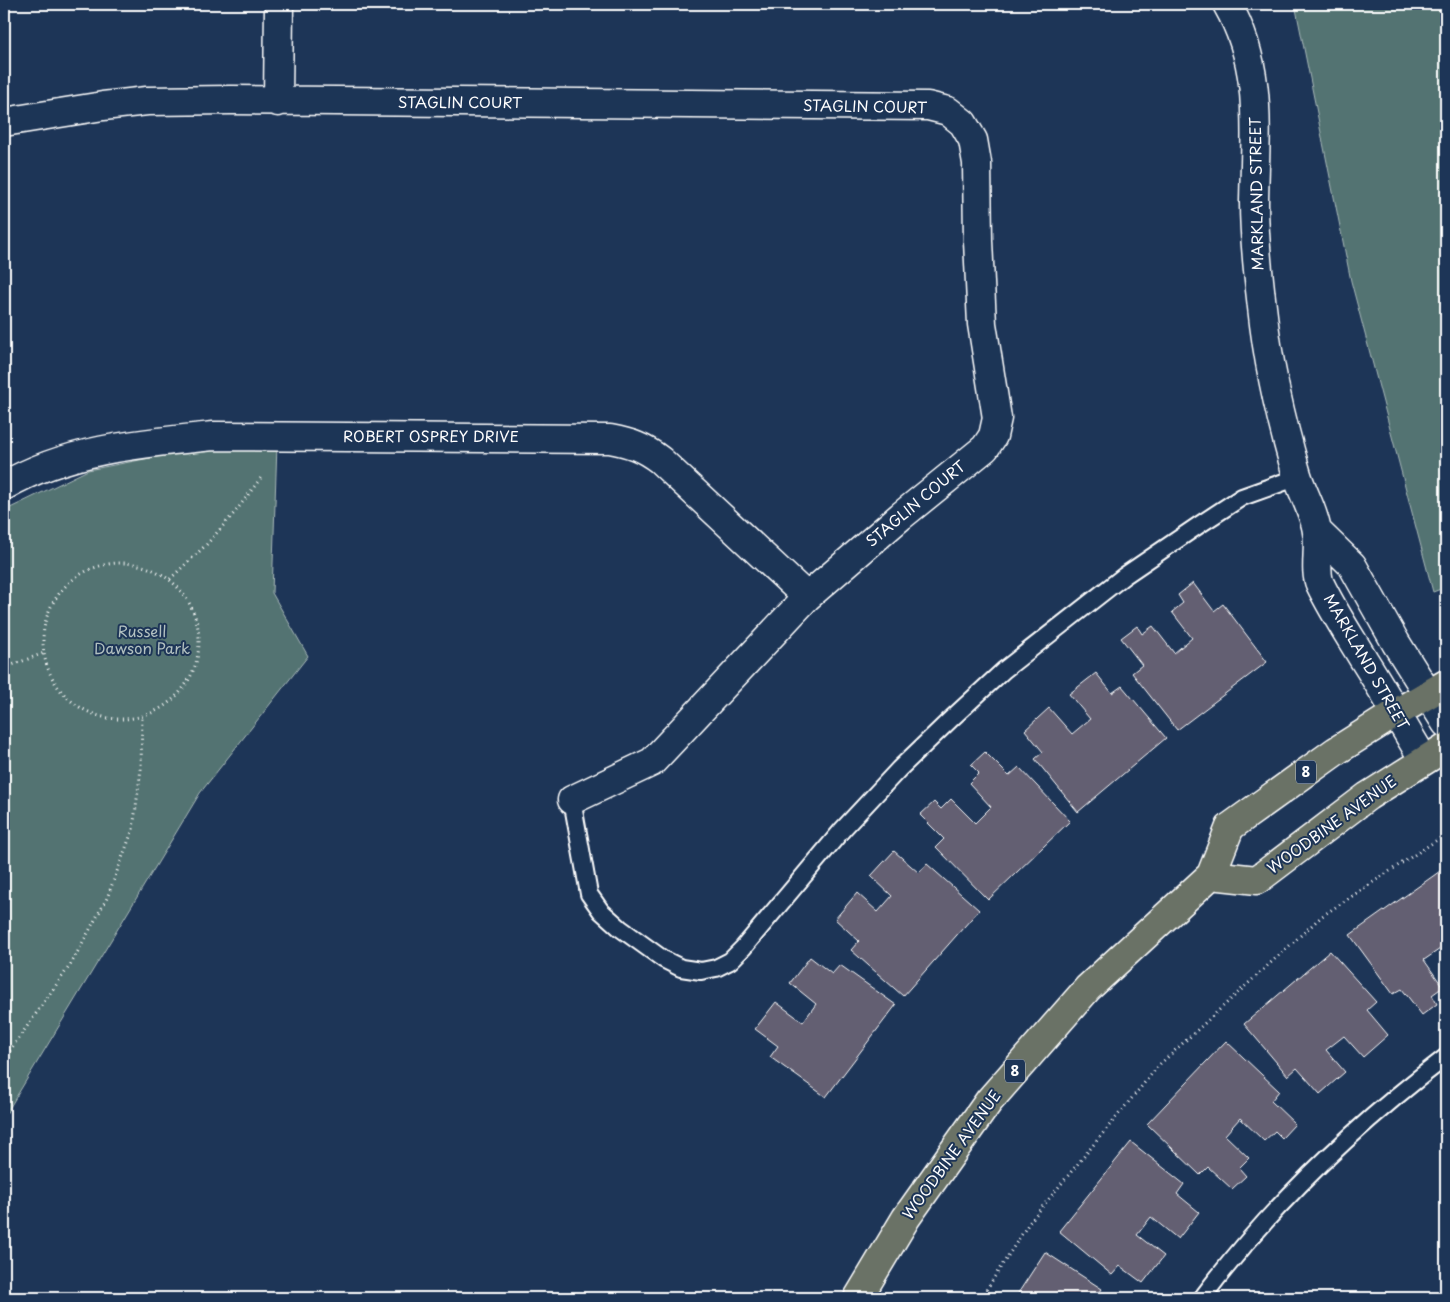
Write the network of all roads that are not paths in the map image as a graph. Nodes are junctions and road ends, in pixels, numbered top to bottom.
1 (279, 4) edge
2 (1227, 4) edge
3 (278, 102) junction
4 (4, 122) edge
5 (1298, 477) junction
6 (4, 486) edge
7 (1317, 531) junction
8 (807, 597) junction
9 (1437, 689) edge
10 (1396, 713) junction
11 (1446, 723) edge
12 (1435, 753) edge
13 (572, 800) joint
14 (1211, 874) junction
15 (1446, 1058) edge
16 (858, 1298) edge
17 (1202, 1298) edge

1 - 3 street
2 - 5 street, MARKLAND STREET
3 - 4 street, STAGLIN COURT
3 - 8 street, STAGLIN COURT
5 - 7 street, MARKLAND STREET
5 - 13 lane
6 - 8 street, ROBERT OSPREY DRIVE
7 - 9 street, MARKLAND STREET
7 - 10 street, MARKLAND STREET
8 - 13 street, STAGLIN COURT
9 - 10 main road, WOODBINE AVENUE / 8
9 - 11 street, MARKLAND STREET
10 - 12 street, MARKLAND STREET
10 - 14 main road, WOODBINE AVENUE / 8
12 - 14 main road, WOODBINE AVENUE
14 - 16 main road, WOODBINE AVENUE / 8
15 - 17 lane

